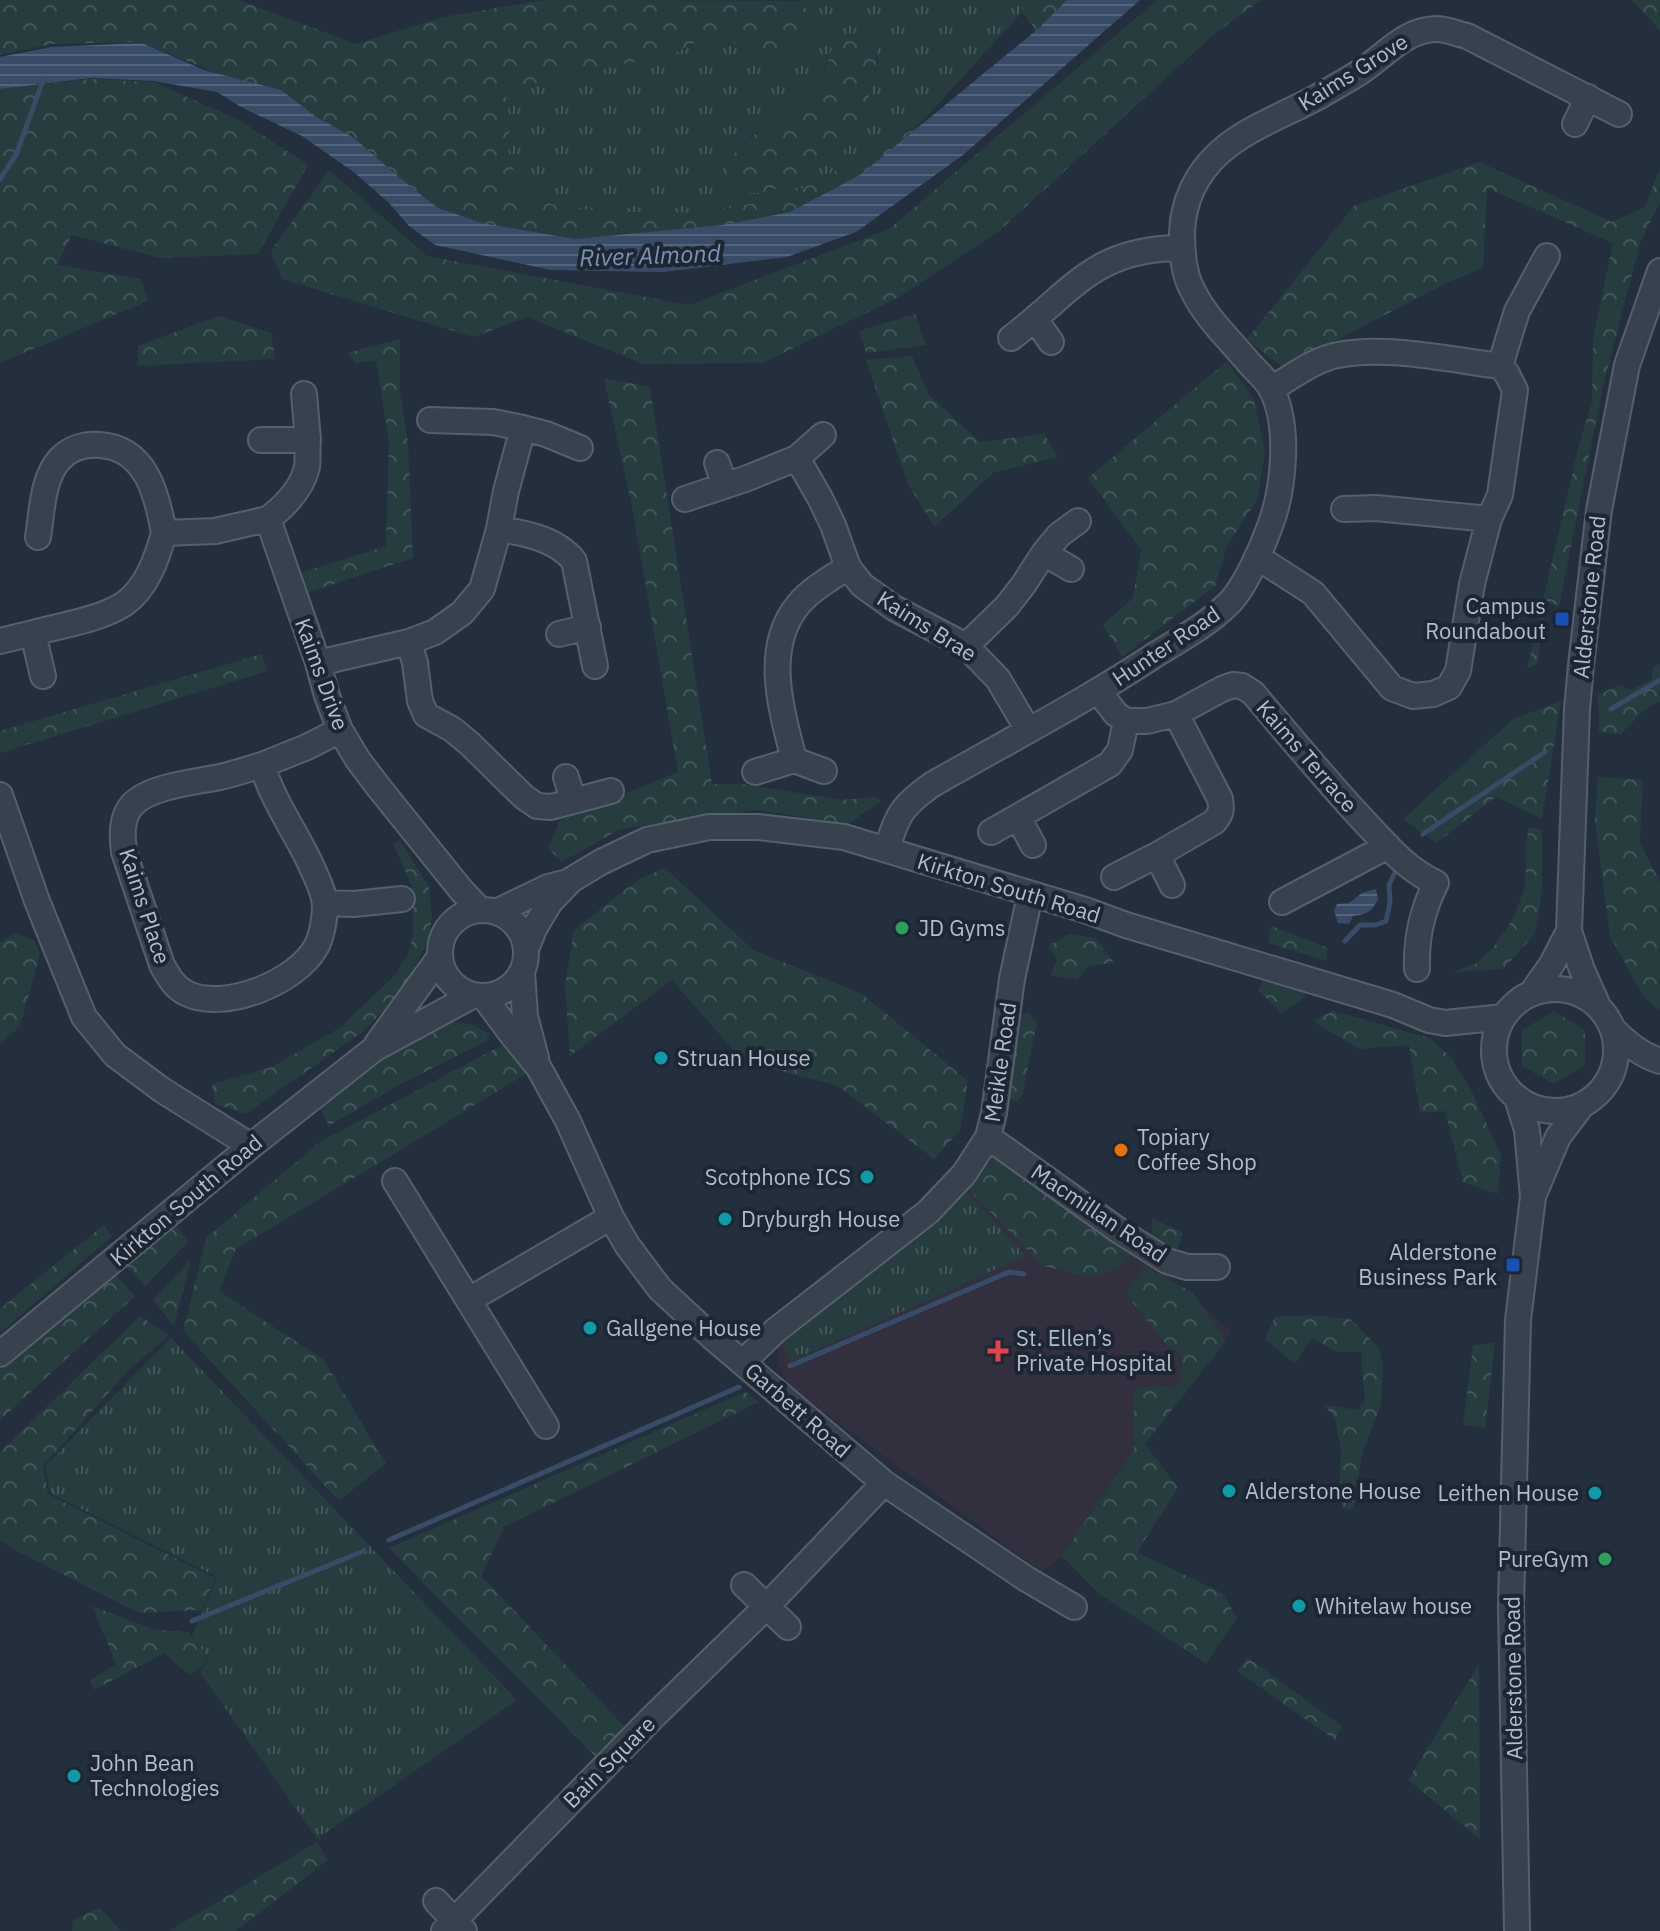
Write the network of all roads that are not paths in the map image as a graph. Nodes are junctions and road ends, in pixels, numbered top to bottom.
1 (1588, 97) junction
2 (1619, 114) dead end
3 (1575, 124) dead end
4 (1182, 248) junction
5 (1547, 256) dead end
6 (1660, 271) edge
7 (1209, 315) joint
8 (1035, 319) junction
9 (1011, 338) dead end
10 (1051, 342) dead end
11 (1500, 366) junction
12 (1271, 389) junction
13 (304, 394) dead end
14 (430, 420) dead end
15 (523, 428) junction
16 (823, 435) dead end
17 (261, 440) dead end
18 (308, 440) junction
19 (580, 448) dead end
20 (797, 458) junction
21 (685, 499) dead end
22 (1344, 509) dead end
23 (268, 519) junction
24 (1489, 519) junction
25 (1078, 521) dead end
26 (499, 529) junction
27 (164, 533) junction
28 (38, 537) dead end
29 (1044, 553) junction
30 (1257, 557) junction
31 (848, 567) junction
32 (1071, 569) dead end
33 (588, 627) junction
34 (33, 633) junction
35 (559, 634) dead end
36 (0, 641) edge
37 (409, 642) junction
38 (966, 646) junction
39 (318, 663) junction
40 (595, 666) dead end
41 (43, 676) dead end
42 (1098, 691) junction
43 (1176, 714) junction
44 (1126, 721) junction
45 (340, 730) junction
46 (1028, 730) junction
47 (794, 760) junction
48 (262, 765) junction
49 (824, 771) dead end
50 (755, 772) dead end
51 (611, 791) dead end
52 (0, 795) edge
53 (1018, 817) junction
54 (991, 832) dead end
55 (1033, 845) dead end
56 (1388, 846) junction
57 (887, 849) junction
58 (1157, 855) junction
59 (441, 865) junction
60 (1114, 877) dead end
61 (571, 880) junction
62 (1172, 885) dead end
63 (1030, 895) junction
64 (402, 899) dead end
65 (1282, 902) dead end
66 (325, 903) junction
67 (488, 911) junction
68 (1569, 931) junction
69 (445, 932) junction
70 (439, 958) junction
71 (524, 961) junction
72 (1417, 969) dead end
73 (1531, 994) junction
74 (478, 996) junction
75 (1598, 1006) junction
76 (1504, 1017) junction
77 (1445, 1023) junction
78 (1613, 1029) junction
79 (374, 1049) junction
80 (1494, 1056) junction
81 (1660, 1061) edge
82 (539, 1068) junction
83 (1660, 1072) edge
84 (1611, 1075) junction
85 (1517, 1098) junction
86 (1582, 1105) junction
87 (988, 1137) junction
88 (251, 1146) junction
89 (395, 1181) dead end
90 (1533, 1197) junction
91 (611, 1217) junction
92 (1217, 1267) dead end
93 (469, 1300) junction
94 (0, 1354) edge
95 (743, 1362) junction
96 (546, 1426) dead end
97 (884, 1483) junction
98 (744, 1585) dead end
99 (767, 1606) junction
100 (1074, 1607) dead end
101 (788, 1627) dead end
102 (436, 1901) dead end
103 (1514, 1927) edge
104 (454, 1928) edge

1 - 2 street, Kaims Grove
1 - 3 street
1 - 4 street, Kaims Grove
4 - 7 street, Kaims Grove
4 - 8 street
5 - 11 street
6 - 68 street, Alderstone Road
7 - 12 street, Hunter Road
8 - 9 street
8 - 10 street
11 - 12 street
11 - 24 street
12 - 30 street, Hunter Road
13 - 18 street
14 - 15 street
15 - 19 street
15 - 26 street
16 - 20 street
17 - 18 street
18 - 23 street
20 - 21 street
20 - 31 street, Kaims Brae
22 - 24 street
23 - 27 street
23 - 39 street, Kaims Drive
24 - 30 street
25 - 29 street
26 - 33 street
26 - 37 street
27 - 28 street
27 - 34 street
29 - 32 street
29 - 38 street
30 - 42 street, Hunter Road
31 - 38 street, Kaims Brae
31 - 47 street
33 - 35 street
33 - 40 street
34 - 36 street
34 - 41 street
37 - 39 street
37 - 51 street
38 - 46 street, Kaims Brae
39 - 45 street, Kaims Drive
42 - 44 street
42 - 46 street, Hunter Road
43 - 44 street, Kaims Terrace
43 - 56 street, Kaims Terrace
43 - 58 street
44 - 53 street
45 - 48 street, Kaims Place
45 - 59 street, Kaims Drive
46 - 57 street, Hunter Road
47 - 49 street
47 - 50 street
48 - 66 street
48 - 66 street, Kaims Place
52 - 88 street
53 - 54 street
53 - 55 street
56 - 65 street
56 - 72 street, Kaims Terrace
57 - 61 street, Kirkton South Road
57 - 63 street, Kirkton South Road
58 - 60 street
58 - 62 street
59 - 67 street, Kaims Drive
59 - 69 street
61 - 67 street, Kirkton South Road
61 - 71 street, Kirkton South Road
63 - 77 street, Kirkton South Road
63 - 87 street, Meikle Road
64 - 66 street
67 - 69 street
67 - 71 street
68 - 73 street, Alderstone Road
68 - 75 street, Alderstone Road
69 - 70 street
70 - 74 street
70 - 79 street, Kirkton South Road
71 - 74 street
71 - 82 street, Garbett Road
73 - 75 street
73 - 76 street
74 - 79 street, Kirkton South Road
74 - 82 street, Garbett Road
75 - 78 street
76 - 77 street, Kirkton South Road
76 - 80 street
77 - 80 street, Kirkton South Road
78 - 81 street
78 - 84 street
79 - 88 street, Kirkton South Road
80 - 85 street
82 - 91 street, Garbett Road
83 - 84 street
84 - 86 street
85 - 86 street
85 - 90 street, Alderstone Road
86 - 90 street, Alderstone Road
87 - 92 street, Macmillan Road
87 - 95 street, Meikle Road
88 - 94 street, Kirkton South Road
89 - 93 street
90 - 103 street, Alderstone Road
91 - 93 street
91 - 95 street, Garbett Road
93 - 96 street
95 - 97 street, Garbett Road
97 - 99 street, Bain Square
97 - 100 street, Garbett Road
98 - 99 street
99 - 101 street
99 - 104 street, Bain Square
102 - 104 street, Bain Square

